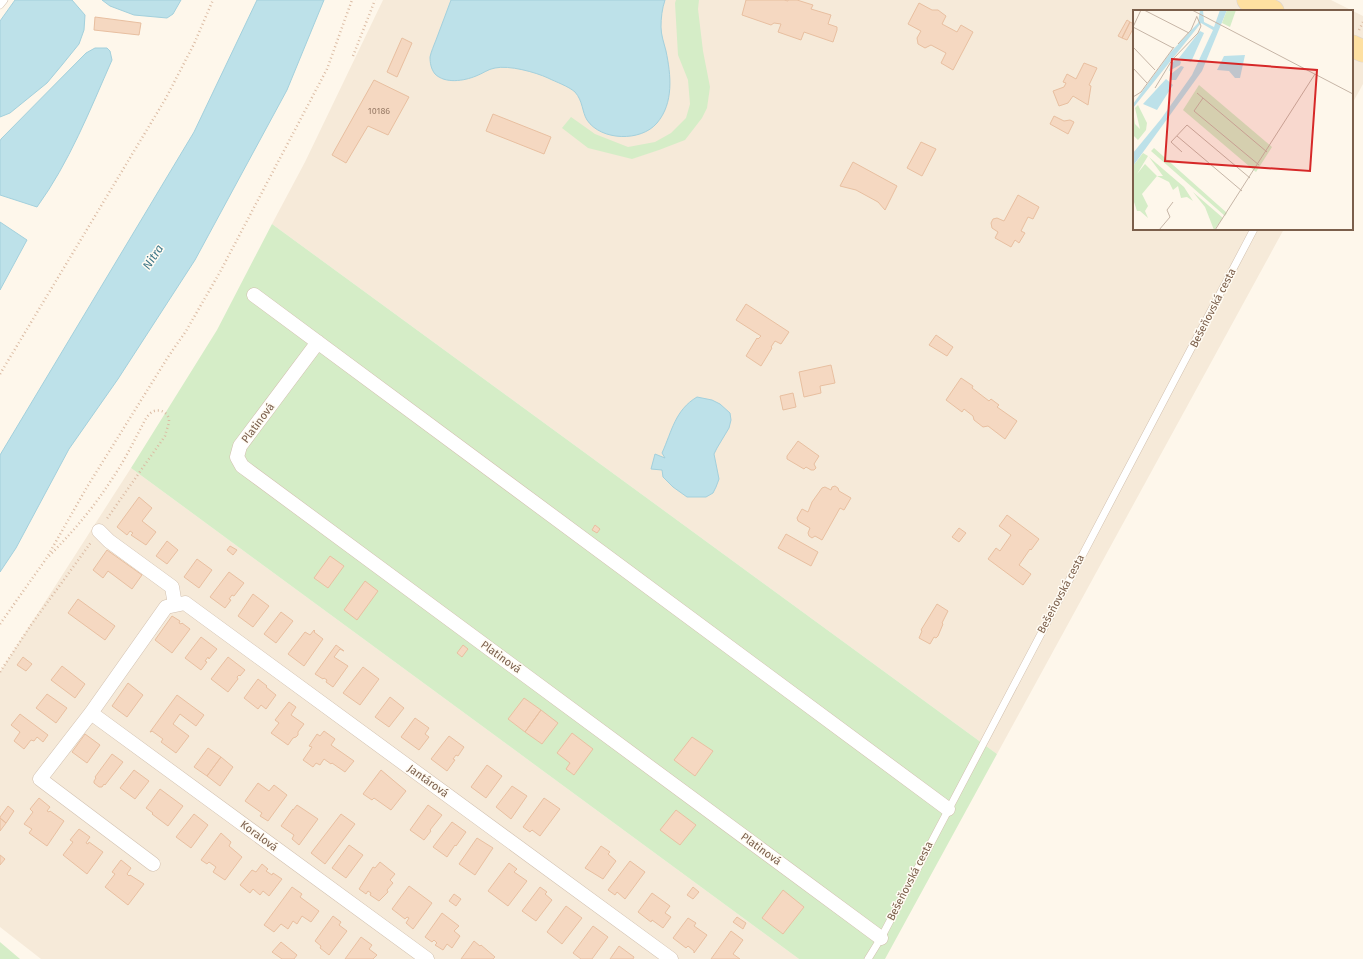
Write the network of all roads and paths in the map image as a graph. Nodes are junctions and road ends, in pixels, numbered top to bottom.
1 (4, 0) edge
2 (213, 0) edge
3 (352, 0) edge
4 (375, 0) edge
5 (1248, 0) edge
6 (0, 5) edge
7 (1271, 10) edge
8 (1353, 46) edge
9 (1363, 51) edge
10 (354, 56) dead end
11 (1253, 230) edge
12 (254, 295) dead end
13 (318, 342) junction
14 (0, 374) edge
15 (99, 531) junction
16 (46, 559) junction
17 (180, 604) junction
18 (0, 624) edge
19 (0, 672) edge
20 (92, 713) junction
21 (948, 809) junction
22 (153, 864) dead end
23 (881, 938) junction
24 (427, 959) edge
25 (671, 959) edge
26 (868, 959) edge

1 - 6 lane
2 - 14 path
3 - 16 path
4 - 10 path
5 - 7 main road
8 - 9 main road
11 - 21 lane, Bešeňovská cesta
12 - 13 street
13 - 21 street
13 - 23 street, Platinová
15 - 16 path
15 - 17 street
15 - 19 path
16 - 18 path
17 - 20 street
17 - 25 street, Jantárová
20 - 22 street
20 - 24 street, Koralová
21 - 23 lane, Bešeňovská cesta
23 - 26 lane, Bešeňovská cesta

